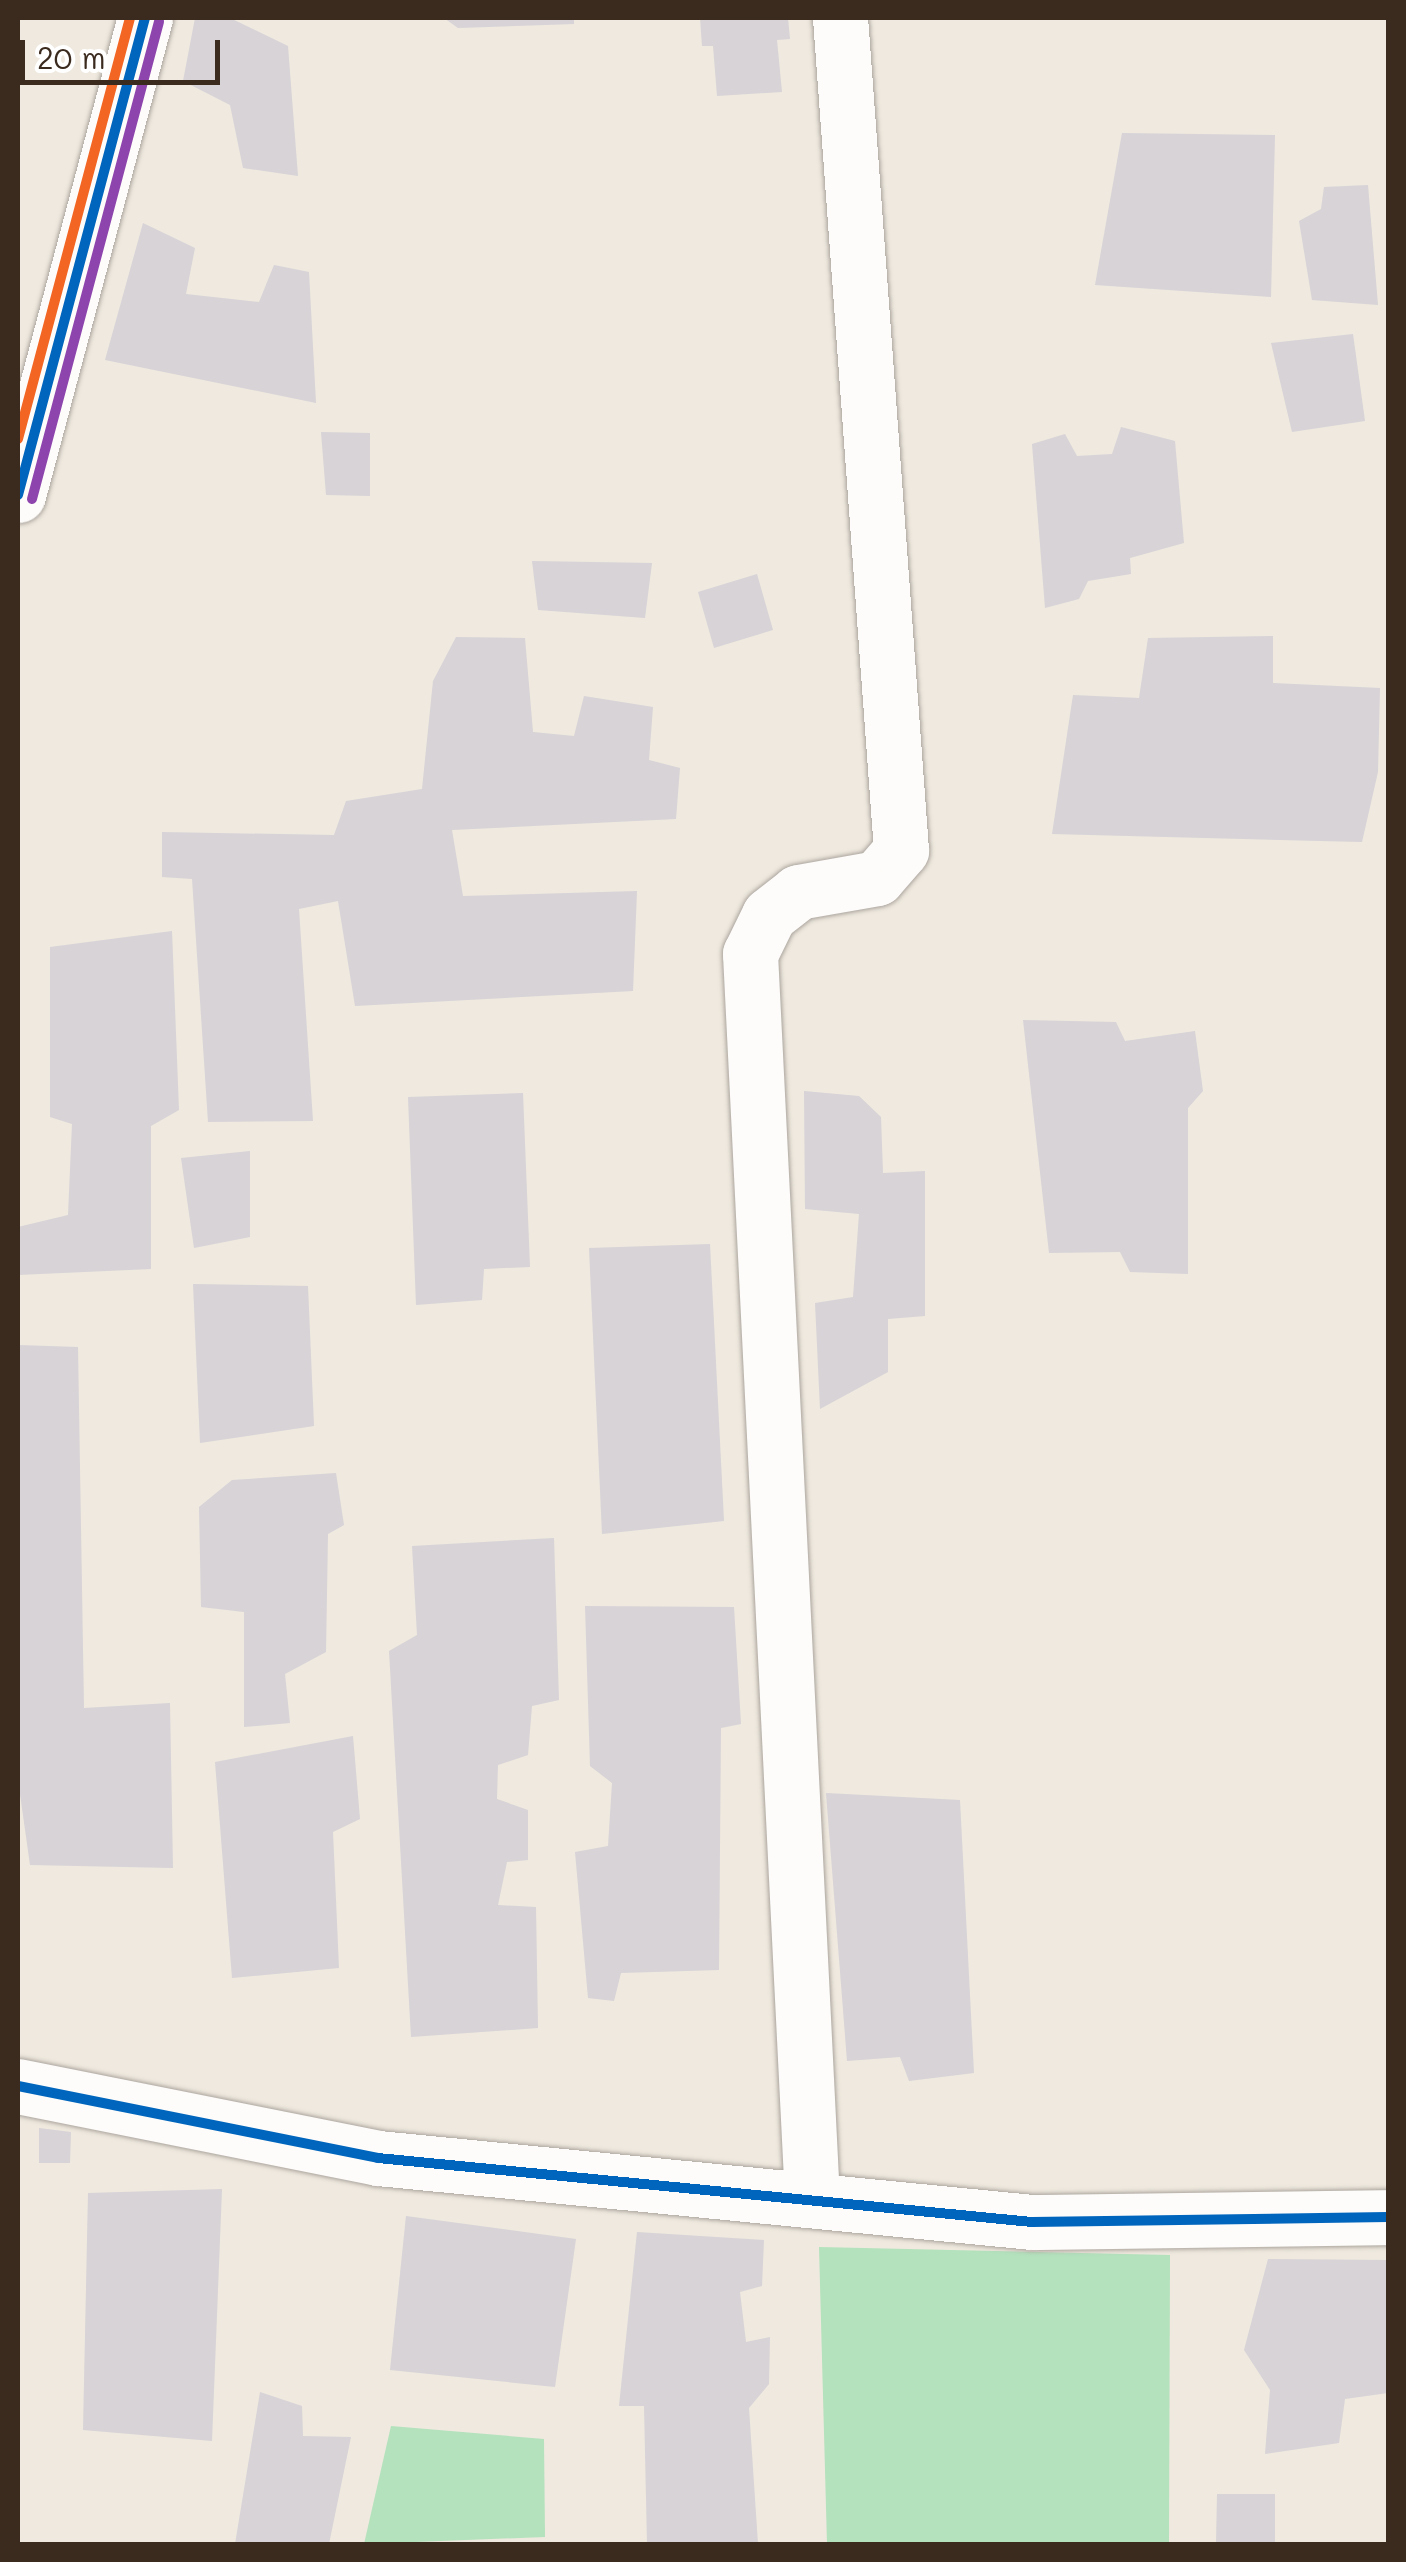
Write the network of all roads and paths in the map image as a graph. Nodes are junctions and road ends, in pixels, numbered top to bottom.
1 (145, 18) edge
2 (840, 18) edge
3 (18, 495) edge
4 (18, 2086) edge
5 (812, 2199) junction
6 (1388, 2217) edge

1 - 3 street
2 - 5 street
4 - 5 street
5 - 6 street

